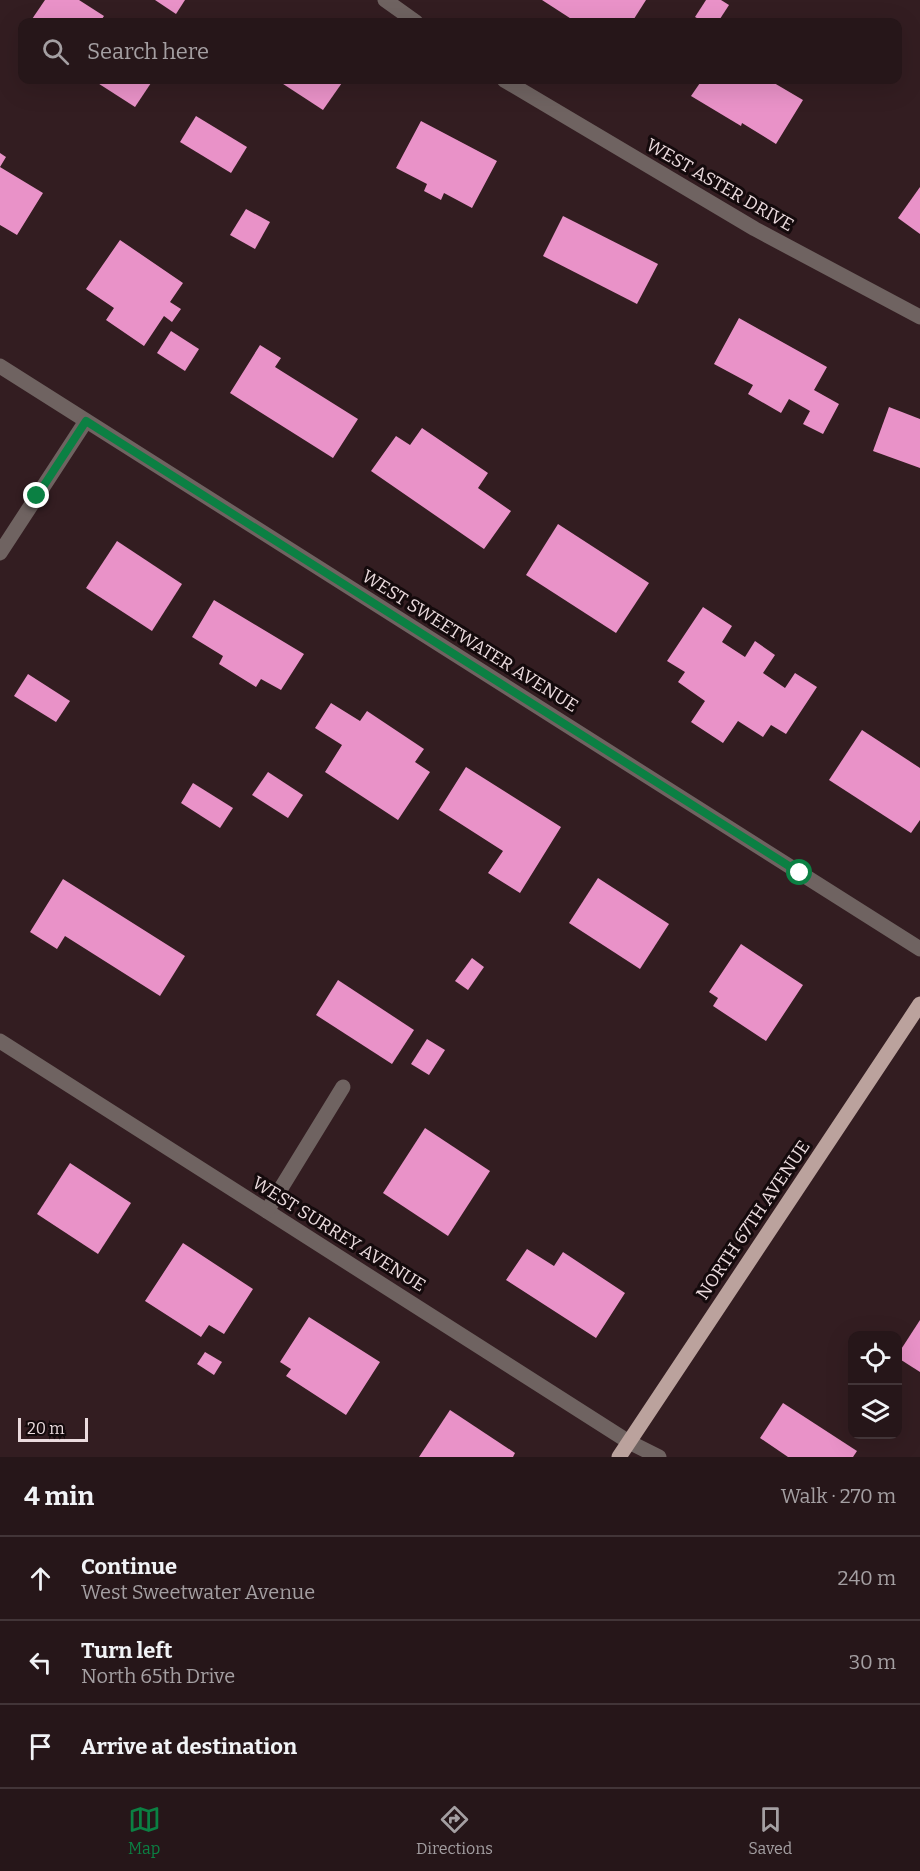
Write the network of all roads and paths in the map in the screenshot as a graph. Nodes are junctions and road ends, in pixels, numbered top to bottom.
1 (385, 0) edge
2 (410, 18) edge
3 (511, 84) edge
4 (920, 317) edge
5 (0, 366) edge
6 (86, 421) junction
7 (0, 553) edge
8 (920, 949) edge
9 (920, 1004) edge
10 (0, 1041) edge
11 (343, 1087) dead end
12 (267, 1211) junction
13 (629, 1442) junction
14 (619, 1457) edge
15 (659, 1457) edge

1 - 2 street
3 - 4 street, WEST ASTER DRIVE
5 - 6 street, WEST SWEETWATER AVENUE
6 - 7 street
6 - 8 street, WEST SWEETWATER AVENUE
9 - 13 main road, NORTH 67TH AVENUE
10 - 12 street, WEST SURREY AVENUE
11 - 12 street
12 - 13 street, WEST SURREY AVENUE
13 - 14 main road, NORTH 67TH AVENUE
13 - 15 street, WEST SURREY AVENUE

